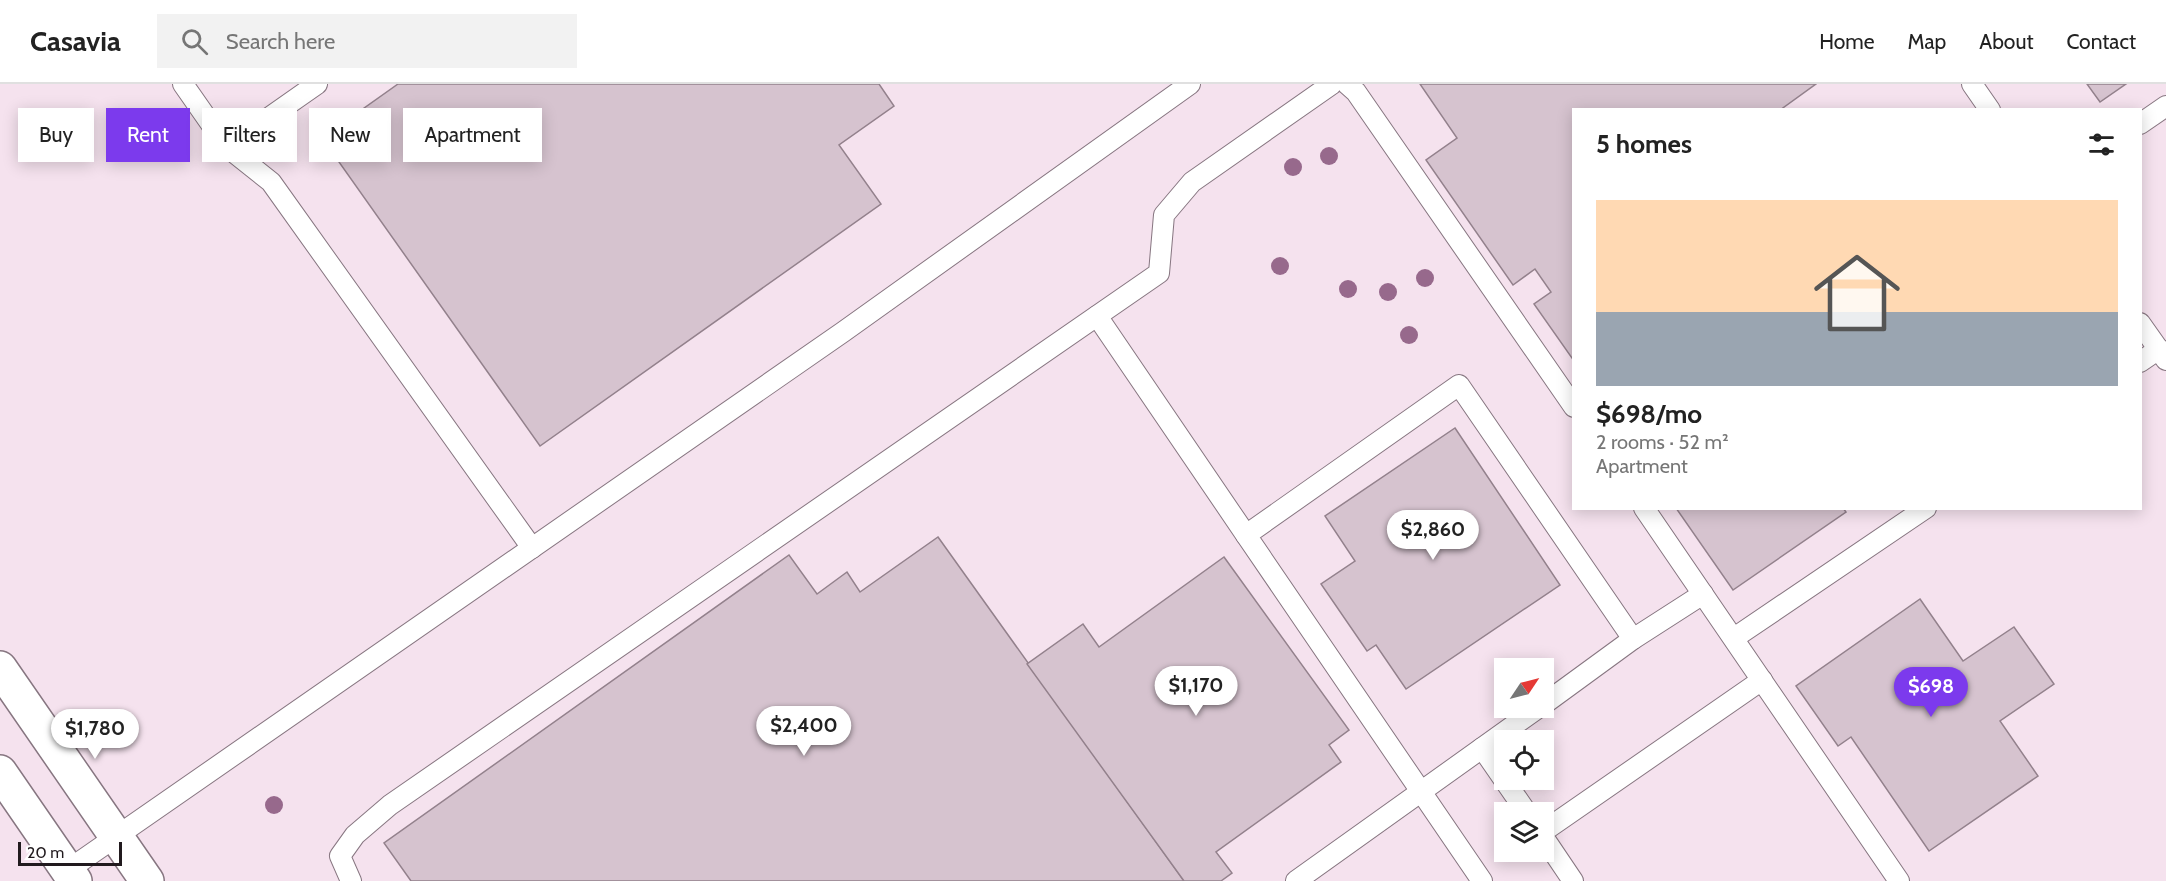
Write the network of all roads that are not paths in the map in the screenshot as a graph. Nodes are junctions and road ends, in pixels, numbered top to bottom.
1 (183, 84) edge
2 (317, 84) edge
3 (1190, 84) edge
4 (1332, 84) edge
5 (1347, 84) edge
6 (1972, 84) edge
7 (2166, 106) edge
8 (283, 108) edge
9 (1989, 108) edge
10 (202, 111) edge
11 (2142, 123) edge
12 (246, 162) edge
13 (1096, 316) junction
14 (2142, 326) edge
15 (2162, 355) edge
16 (2142, 361) edge
17 (1572, 404) edge
18 (1645, 510) edge
19 (1923, 510) edge
20 (1246, 535) junction
21 (532, 548) junction
22 (1703, 594) junction
23 (1734, 638) junction
24 (1633, 639) junction
25 (0, 668) edge
26 (1762, 680) junction
27 (1554, 697) edge
28 (1524, 718) edge
29 (1482, 748) junction
30 (0, 772) edge
31 (1420, 792) junction
32 (1519, 802) edge
33 (1554, 824) edge
34 (117, 837) junction
35 (1554, 853) edge
36 (71, 876) edge
37 (147, 881) edge
38 (351, 881) edge
39 (1296, 881) edge
40 (1482, 881) edge
41 (1573, 881) edge
42 (1899, 881) edge

1 - 10 lane
2 - 8 lane
3 - 21 lane
4 - 13 lane
5 - 17 lane
6 - 9 lane
7 - 11 lane
12 - 21 lane
13 - 20 lane
13 - 38 lane
14 - 15 lane
15 - 16 lane
18 - 22 lane
19 - 23 lane
20 - 24 lane
20 - 31 lane
21 - 34 lane
22 - 23 lane
22 - 24 lane
23 - 26 lane
24 - 27 lane
25 - 34 street
26 - 33 lane
26 - 42 lane
28 - 29 lane
29 - 31 lane
29 - 32 lane
30 - 36 street
31 - 39 lane
31 - 40 lane
34 - 36 lane
34 - 37 street
35 - 41 lane

